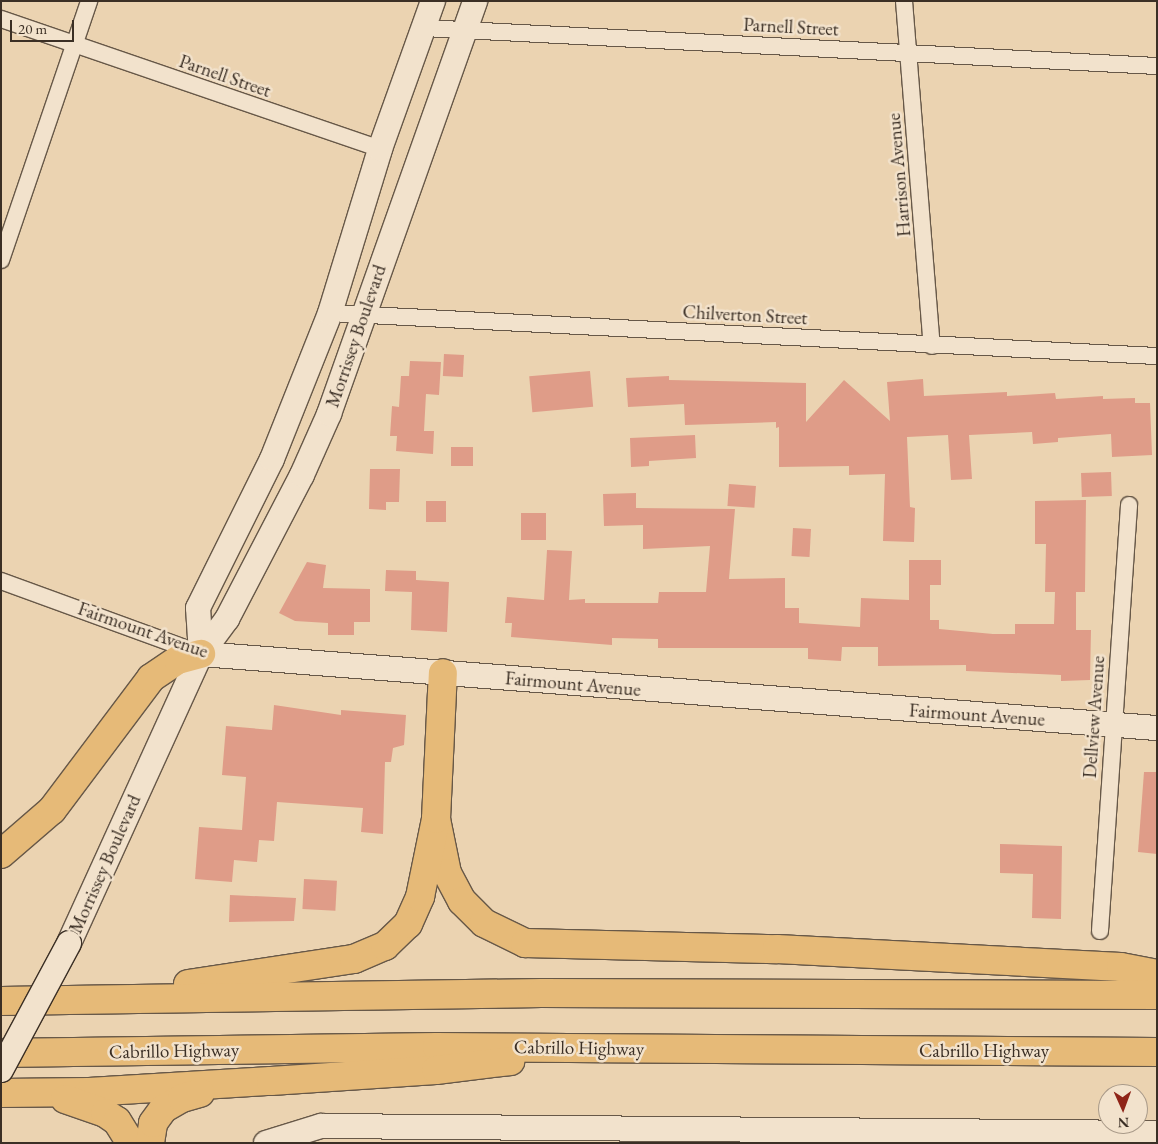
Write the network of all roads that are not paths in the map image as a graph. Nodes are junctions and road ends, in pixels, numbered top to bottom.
1 (89, 1) edge
2 (433, 1) edge
3 (475, 1) edge
4 (904, 1) edge
5 (1, 20) edge
6 (424, 28) junction
7 (465, 31) junction
8 (74, 44) junction
9 (909, 53) junction
10 (1157, 66) edge
11 (380, 150) junction
12 (1, 260) edge
13 (330, 313) junction
14 (362, 314) junction
15 (932, 346) junction
16 (1157, 356) edge
17 (1129, 505) dead end
18 (1, 581) edge
19 (201, 654) junction
20 (443, 673) junction
21 (1114, 726) junction
22 (1157, 728) edge
23 (436, 819) junction
24 (1, 854) edge
25 (1100, 931) dead end
26 (1157, 974) edge
27 (1157, 995) edge
28 (75, 1000) junction
29 (1, 1001) edge
30 (598, 1049) junction
31 (1157, 1052) edge
32 (1, 1053) edge
33 (1, 1070) edge
34 (271, 1081) junction
35 (1, 1093) edge
36 (36, 1093) junction
37 (1157, 1132) edge
38 (398, 1135) edge
39 (132, 1143) edge
40 (150, 1143) edge
41 (266, 1143) edge

1 - 8 street
2 - 6 main road, Morrissey Boulevard
3 - 7 main road, Morrissey Boulevard
4 - 9 street, Harrison Avenue
5 - 8 street, Parnell Street
6 - 7 street, Parnell Street
6 - 11 main road, Morrissey Boulevard
7 - 9 street, Parnell Street
7 - 14 main road, Morrissey Boulevard
8 - 11 street, Parnell Street
8 - 12 street
9 - 10 street, Parnell Street
9 - 15 street, Harrison Avenue
11 - 13 main road, Morrissey Boulevard
13 - 14 street, Chilverton Street
13 - 19 main road, Morrissey Boulevard
14 - 15 street, Chilverton Street
14 - 19 main road, Morrissey Boulevard
15 - 16 street, Chilverton Street
17 - 21 street, Dellview Avenue
18 - 19 street, Fairmount Avenue
19 - 20 main road, Fairmount Avenue
19 - 24 highway
19 - 33 main road, Morrissey Boulevard, bridge
20 - 21 main road, Fairmount Avenue
20 - 23 highway
21 - 22 main road, Fairmount Avenue
21 - 25 street, Dellview Avenue
23 - 26 highway
23 - 28 highway
27 - 28 highway
28 - 29 highway
30 - 31 highway, Cabrillo Highway
30 - 32 highway, Cabrillo Highway
30 - 34 highway
34 - 36 highway
34 - 40 highway
35 - 36 highway
36 - 39 highway
37 - 38 main road
38 - 41 main road

